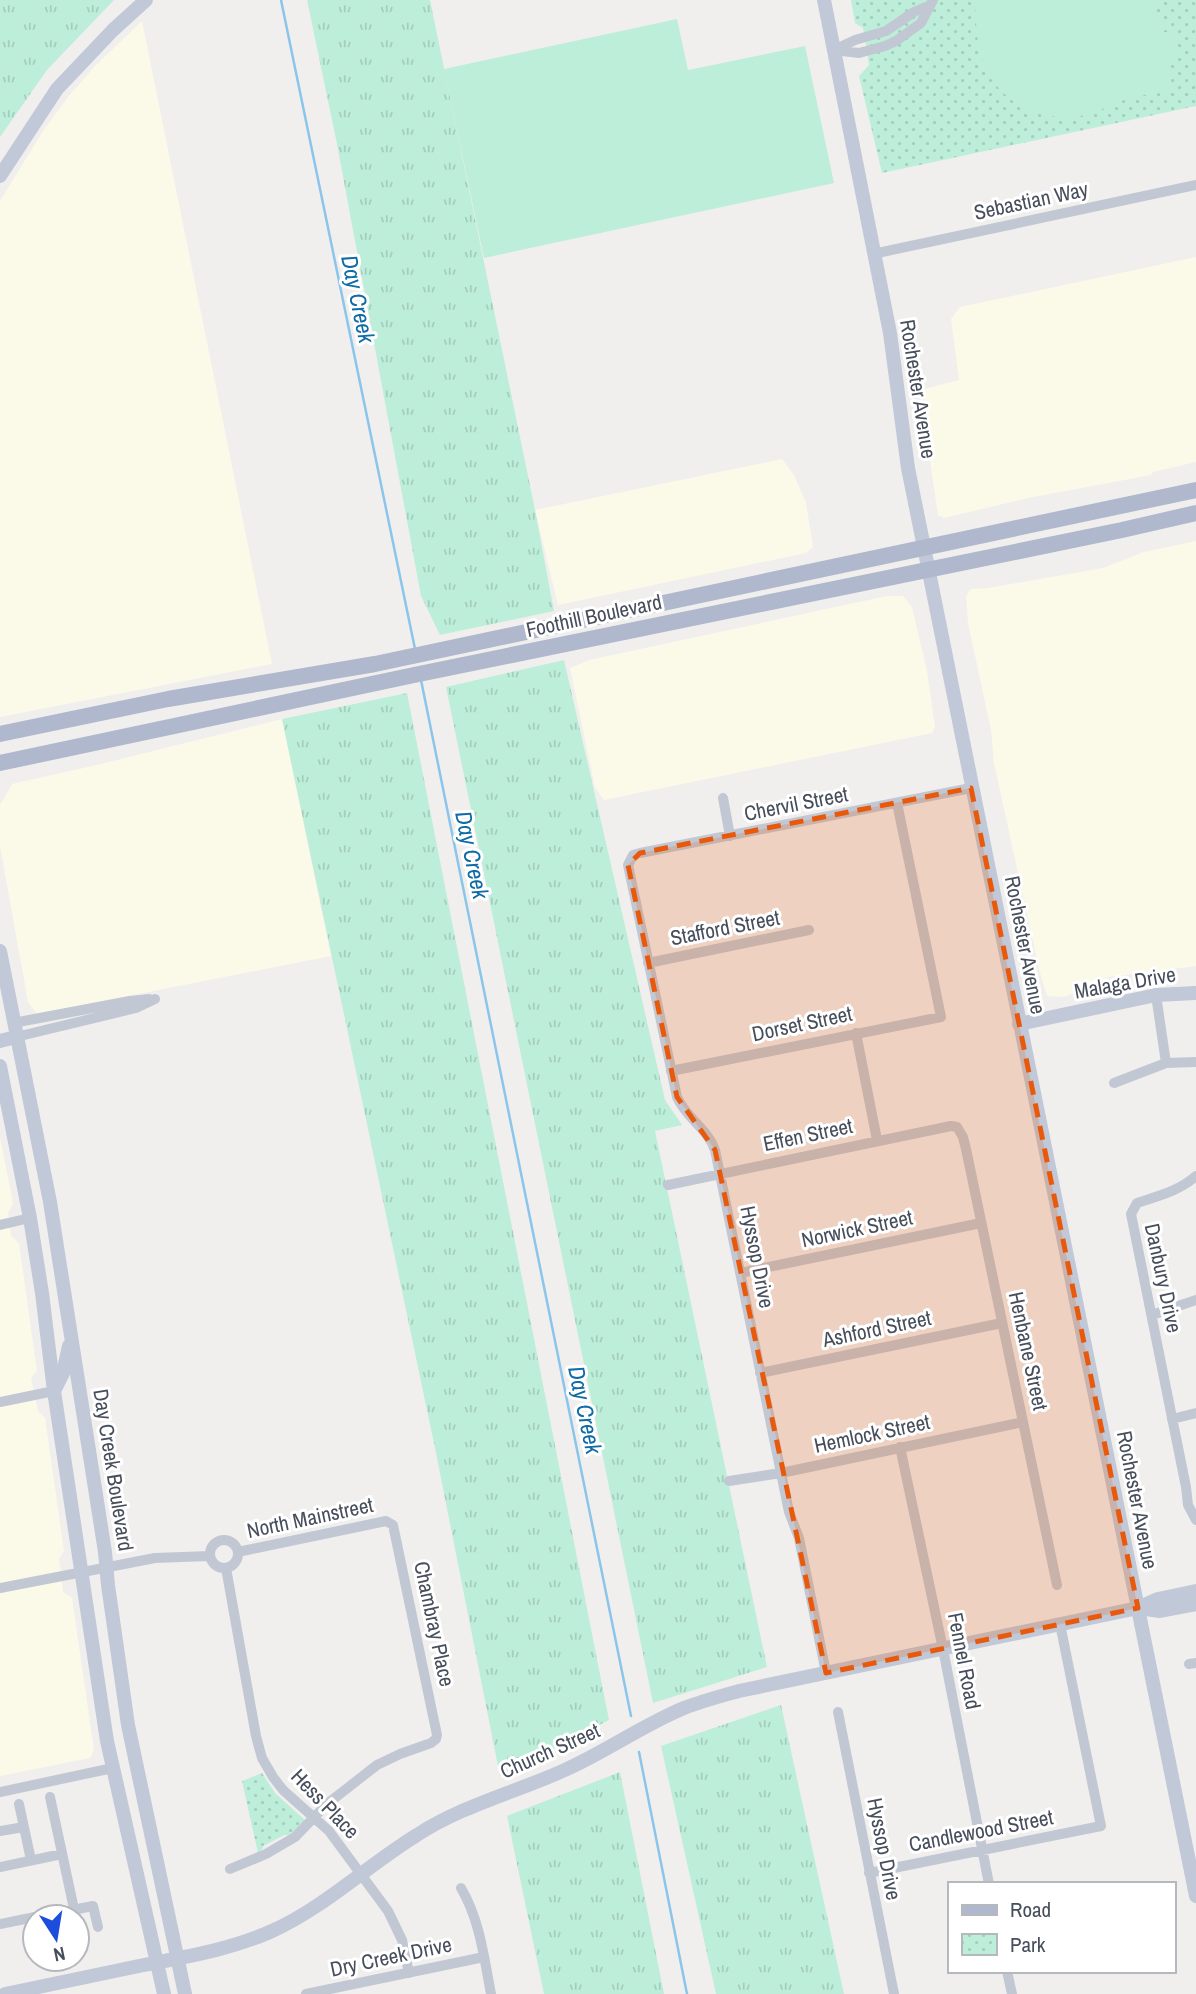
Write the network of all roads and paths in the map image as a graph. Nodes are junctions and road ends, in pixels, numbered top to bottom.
1 (146, 0) edge
2 (824, 0) edge
3 (931, 3) edge
4 (834, 51) junction
5 (0, 176) edge
6 (1196, 185) edge
7 (873, 254) junction
8 (1196, 490) edge
9 (1196, 513) edge
10 (924, 549) junction
11 (928, 570) junction
12 (375, 664) junction
13 (266, 707) junction
14 (0, 734) edge
15 (3, 765) edge
16 (971, 788) junction
17 (723, 798) dead end
18 (897, 803) junction
19 (730, 836) junction
20 (629, 860) joint
21 (809, 930) dead end
22 (0, 951) edge
23 (648, 963) junction
24 (1196, 993) edge
25 (1156, 995) junction
26 (1019, 1024) junction
27 (10, 1029) edge
28 (856, 1033) junction
29 (0, 1041) edge
30 (1196, 1062) edge
31 (1166, 1063) junction
32 (0, 1066) edge
33 (671, 1071) junction
34 (1114, 1083) dead end
35 (957, 1127) joint
36 (877, 1140) junction
37 (720, 1173) junction
38 (1196, 1176) edge
39 (668, 1185) dead end
40 (30, 1218) junction
41 (981, 1223) junction
42 (0, 1225) edge
43 (740, 1273) junction
44 (1196, 1300) edge
45 (1152, 1315) junction
46 (1002, 1324) junction
47 (70, 1334) junction
48 (760, 1373) junction
49 (54, 1391) junction
50 (0, 1402) edge
51 (1196, 1413) edge
52 (1172, 1419) junction
53 (1023, 1423) junction
54 (86, 1432) junction
55 (900, 1447) junction
56 (781, 1474) junction
57 (729, 1481) dead end
58 (1196, 1520) edge
59 (390, 1522) joint
60 (238, 1552) junction
61 (209, 1556) junction
62 (106, 1567) junction
63 (226, 1568) junction
64 (83, 1571) junction
65 (1057, 1585) dead end
66 (0, 1588) edge
67 (1196, 1591) edge
68 (1196, 1604) edge
69 (1138, 1608) junction
70 (1060, 1624) junction
71 (943, 1649) junction
72 (826, 1674) junction
73 (838, 1712) dead end
74 (113, 1768) junction
75 (0, 1792) edge
76 (50, 1797) dead end
77 (19, 1804) dead end
78 (314, 1816) junction
79 (24, 1826) junction
80 (0, 1831) edge
81 (982, 1849) junction
82 (62, 1854) junction
83 (31, 1860) junction
84 (0, 1867) edge
85 (230, 1869) dead end
86 (869, 1873) junction
87 (361, 1874) junction
88 (989, 1882) edge
89 (461, 1888) dead end
90 (1196, 1896) edge
91 (73, 1903) edge
92 (91, 1906) edge
93 (21, 1920) edge
94 (0, 1924) edge
95 (98, 1927) dead end
96 (484, 1957) junction
97 (177, 1959) junction
98 (157, 1963) junction
99 (409, 1973) junction
100 (1007, 1973) edge
101 (5, 1994) edge
102 (164, 1994) edge
103 (185, 1994) edge
104 (306, 1994) edge
105 (491, 1994) edge
106 (894, 1994) edge
107 (1012, 1994) edge

1 - 5 main road
2 - 4 main road, Rochester Avenue
3 - 4 street
4 - 7 main road, Rochester Avenue
6 - 7 street, Sebastian Way
7 - 10 main road, Rochester Avenue
8 - 10 main road, Foothill Boulevard
9 - 11 main road, Foothill Boulevard
10 - 11 main road, Rochester Avenue
10 - 12 main road, Foothill Boulevard
11 - 13 main road, Foothill Boulevard
11 - 16 main road, Rochester Avenue
12 - 13 main road
12 - 14 main road, Foothill Boulevard
13 - 15 main road, Foothill Boulevard
16 - 18 street, Chervil Street
16 - 26 main road, Rochester Avenue
17 - 19 street
18 - 19 street, Chervil Street
18 - 28 street, Dorset Street
19 - 20 street, Chervil Street
20 - 23 street, Hyssop Drive
21 - 23 street, Stafford Street
22 - 27 main road, Day Creek Boulevard
23 - 33 street, Hyssop Drive
24 - 25 main road, Malaga Drive
25 - 26 main road, Malaga Drive
25 - 31 street
26 - 69 main road, Rochester Avenue
27 - 27 street
27 - 29 main road
27 - 47 main road, Day Creek Boulevard
28 - 33 street, Dorset Street
28 - 36 street
30 - 31 street
31 - 34 street
32 - 40 main road
33 - 37 street, Hyssop Drive
35 - 36 street, Effen Street
35 - 41 street, Henbane Street
36 - 37 street, Effen Street
37 - 39 street, Effen Street
37 - 43 street, Hyssop Drive
38 - 45 street, Danbury Drive
40 - 42 street
40 - 49 main road
41 - 43 street, Norwick Street
41 - 46 street, Henbane Street
43 - 48 street, Hyssop Drive
44 - 45 street
45 - 52 street, Danbury Drive
46 - 48 street, Ashford Street
46 - 53 street, Henbane Street
47 - 49 main road
47 - 54 main road, Day Creek Boulevard
48 - 56 street, Hyssop Drive
49 - 50 street
49 - 54 main road
49 - 64 main road
51 - 52 street
52 - 58 street, Danbury Drive
53 - 55 street, Hemlock Street
53 - 65 street, Henbane Street
54 - 62 main road, Day Creek Boulevard
55 - 56 street, Hemlock Street
55 - 71 street, Fennel Road
56 - 57 street, Hemlock Street
56 - 72 street, Hyssop Drive
59 - 60 street, North Mainstreet
59 - 78 street, Chambray Place
60 - 61 street
60 - 63 street
61 - 62 street
61 - 63 street
62 - 64 street
62 - 97 main road, Day Creek Boulevard
63 - 78 street, Hess Place
64 - 66 street
64 - 74 main road
67 - 69 main road, Church Street
68 - 69 main road, Church Street
69 - 70 main road, Church Street
69 - 90 main road, Rochester Avenue
70 - 71 main road, Church Street
70 - 81 street, Candlewood Street
71 - 72 main road, Church Street
71 - 81 street, Fennel Road
72 - 87 main road, Church Street
73 - 86 street, Hyssop Drive
74 - 75 street
74 - 98 main road
76 - 82 street
77 - 79 street
78 - 85 street
78 - 87 street, Hess Place
79 - 80 street
79 - 83 street
81 - 86 street, Candlewood Street
81 - 88 street, Fennel Road
82 - 83 street
82 - 91 street
83 - 84 street
86 - 106 street, Hyssop Drive
87 - 97 main road, Church Street
87 - 99 street, Hess Place
89 - 96 street
92 - 95 street
93 - 94 street
96 - 99 street, Dry Creek Drive
96 - 105 street
97 - 98 main road, Church Street
97 - 103 main road, Day Creek Boulevard
98 - 101 main road, Church Street
98 - 102 main road
99 - 104 street, Dry Creek Drive
100 - 107 street

